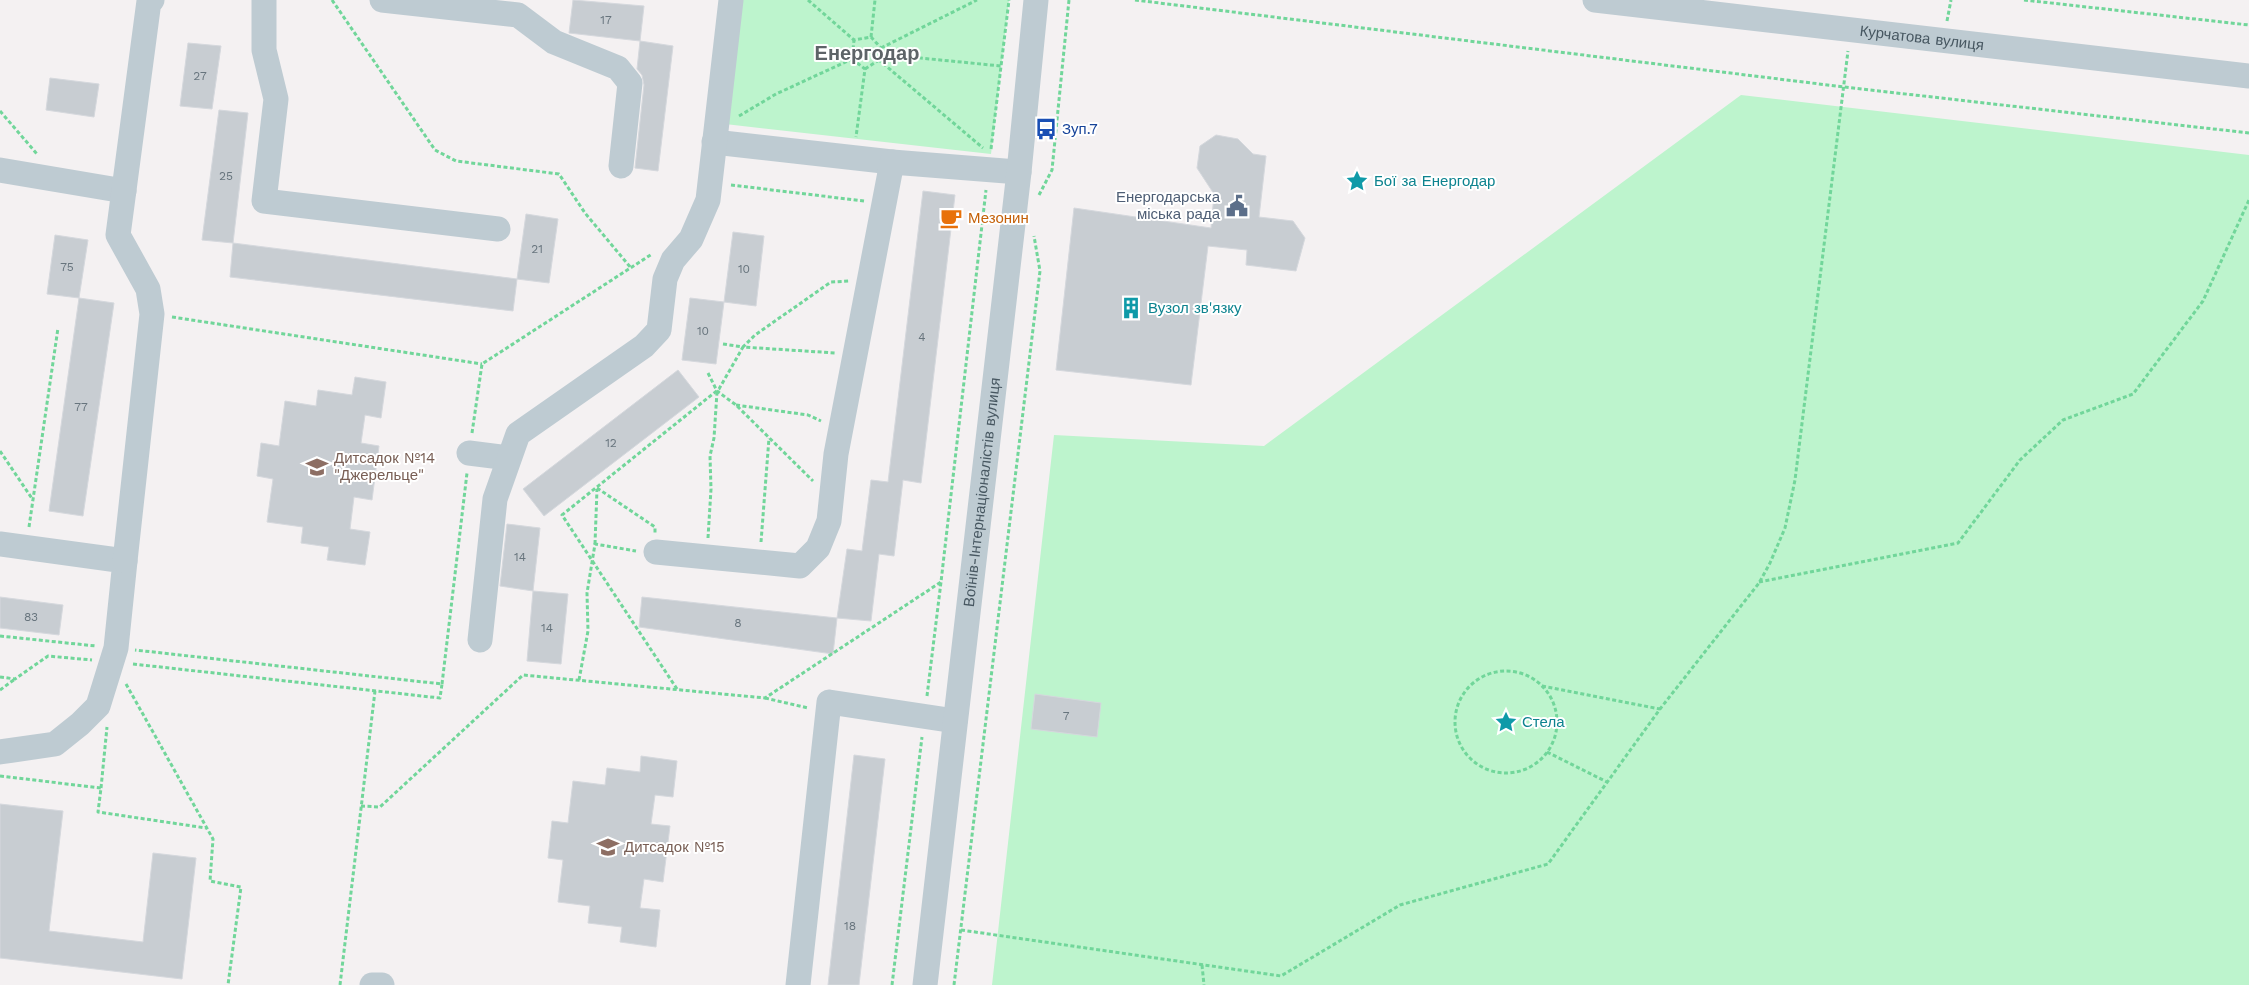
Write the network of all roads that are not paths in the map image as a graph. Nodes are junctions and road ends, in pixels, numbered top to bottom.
1 (144, 0) edge
2 (151, 0) edge
3 (264, 0) edge
4 (382, 0) edge
5 (731, 0) edge
6 (1036, 0) edge
7 (1595, 0) edge
8 (1737, 8) edge
9 (2249, 76) edge
10 (714, 142) junction
11 (892, 162) junction
12 (621, 166) dead end
13 (0, 170) edge
14 (1020, 172) junction
15 (124, 191) junction
16 (498, 229) dead end
17 (469, 452) dead end
18 (510, 458) junction
19 (0, 544) edge
20 (656, 552) road end
21 (125, 561) junction
22 (480, 640) dead end
23 (955, 721) junction
24 (0, 752) edge
25 (372, 985) edge
26 (382, 985) edge
27 (798, 985) edge
28 (925, 985) edge

1 - 2 street
2 - 15 street
3 - 16 street
4 - 12 street
5 - 10 street
6 - 14 street, Воїнів-Інтернаціоналістів вулиця
7 - 8 street, Курчатова вулиця
8 - 9 street, Курчатова вулиця
10 - 11 street
10 - 18 street
11 - 14 street
11 - 20 street
13 - 15 street
14 - 23 street, Воїнів-Інтернаціоналістів вулиця
15 - 21 street
17 - 18 street
18 - 22 street
19 - 21 street
21 - 24 street
23 - 27 street
23 - 28 street, Воїнів-Інтернаціоналістів вулиця
25 - 26 street

